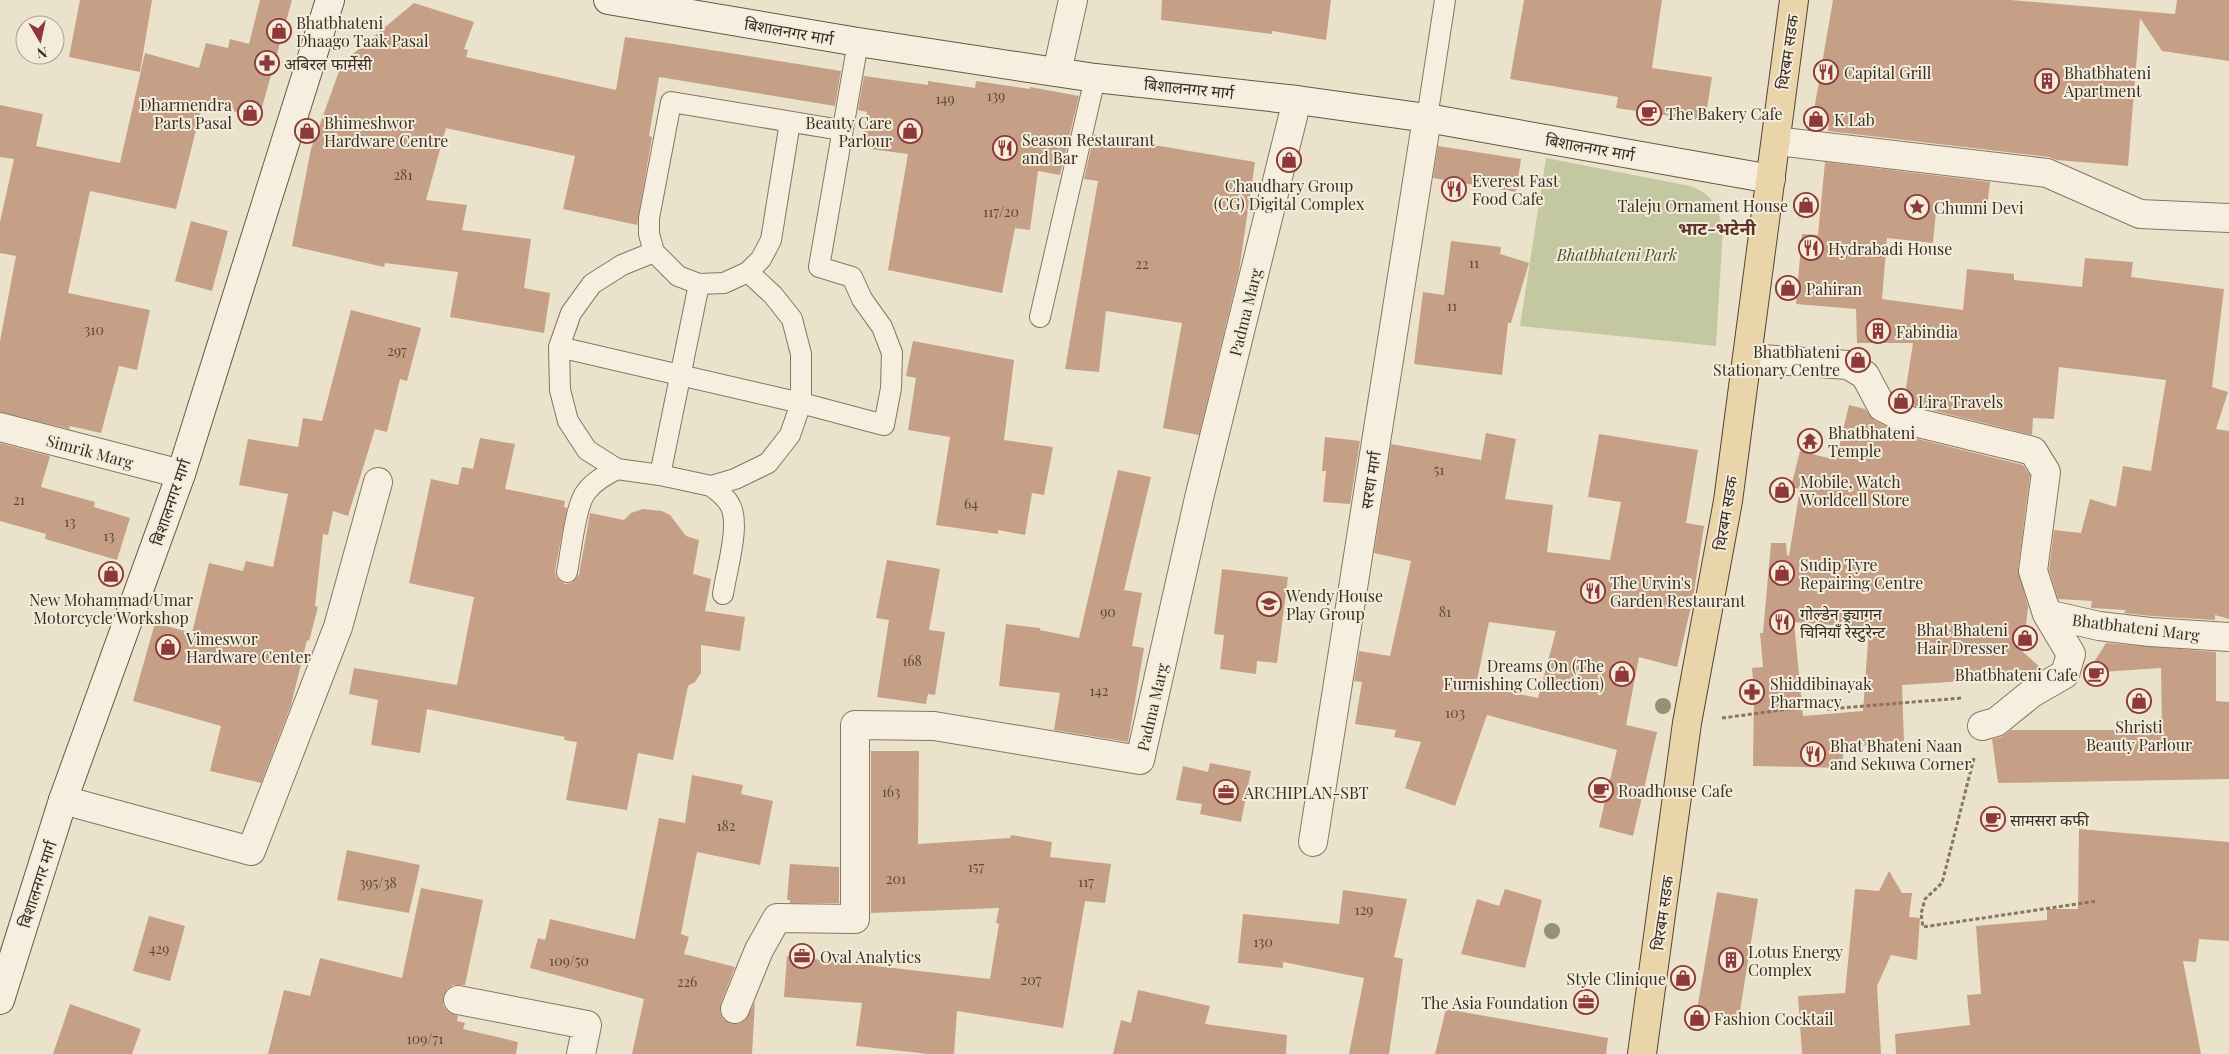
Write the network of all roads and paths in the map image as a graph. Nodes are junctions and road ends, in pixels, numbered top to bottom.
1 (330, 0) edge
2 (608, 0) edge
3 (1073, 0) edge
4 (1444, 0) edge
5 (1794, 0) edge
6 (696, 7) edge
7 (858, 42) junction
8 (1057, 72) junction
9 (1095, 78) junction
10 (1297, 100) junction
11 (1427, 118) junction
12 (790, 122) junction
13 (841, 130) junction
14 (1776, 141) junction
15 (1770, 179) junction
16 (2229, 218) edge
17 (654, 252) junction
18 (748, 272) junction
19 (699, 284) junction
20 (1040, 317) dead end
21 (559, 347) junction
22 (1748, 358) junction
23 (680, 375) junction
24 (801, 402) junction
25 (0, 427) edge
26 (617, 469) junction
27 (181, 474) junction
28 (660, 475) junction
29 (378, 482) dead end
30 (711, 486) junction
31 (567, 572) dead end
32 (722, 594) dead end
33 (2046, 614) junction
34 (2229, 637) edge
35 (1687, 723) junction
36 (1982, 726) junction
37 (63, 800) junction
38 (1313, 842) dead end
39 (2097, 901) dead end
40 (0, 1000) edge
41 (458, 1000) dead end
42 (735, 1009) dead end
43 (582, 1054) edge
44 (1642, 1054) edge

1 - 27 street, बिशालनगर मार्ग
2 - 6 street, बिशालनगर मार्ग
3 - 8 street
4 - 11 lane
5 - 14 main road, थिरबम सडक
6 - 7 street, बिशालनगर मार्ग
7 - 8 street, बिशालनगर मार्ग
7 - 13 lane
8 - 9 street, बिशालनगर मार्ग
9 - 10 street, बिशालनगर मार्ग
9 - 20 lane
10 - 11 street, बिशालनगर मार्ग
10 - 42 street, Padma Marg
11 - 15 street, बिशालनगर मार्ग
11 - 38 street, सरधा मार्ग
12 - 13 lane
12 - 17 lane
12 - 18 lane
13 - 24 lane
14 - 15 main road, थिरबम सडक
14 - 16 street
15 - 22 main road, थिरबम सडक
17 - 19 lane
17 - 21 lane
18 - 19 lane
18 - 24 lane
19 - 23 lane
21 - 23 lane
21 - 26 lane
22 - 33 street
22 - 35 main road, थिरबम सडक
23 - 24 lane
23 - 28 lane
24 - 30 lane
25 - 27 street, Simrik Marg
26 - 28 lane
26 - 31 lane
27 - 37 street, बिशालनगर मार्ग
28 - 30 lane
29 - 37 street
30 - 32 lane
33 - 34 street, Bhatbhateni Marg
33 - 36 street
35 - 36 path
35 - 44 main road, थिरबम सडक
36 - 39 path
37 - 40 street, बिशालनगर मार्ग
41 - 43 street

